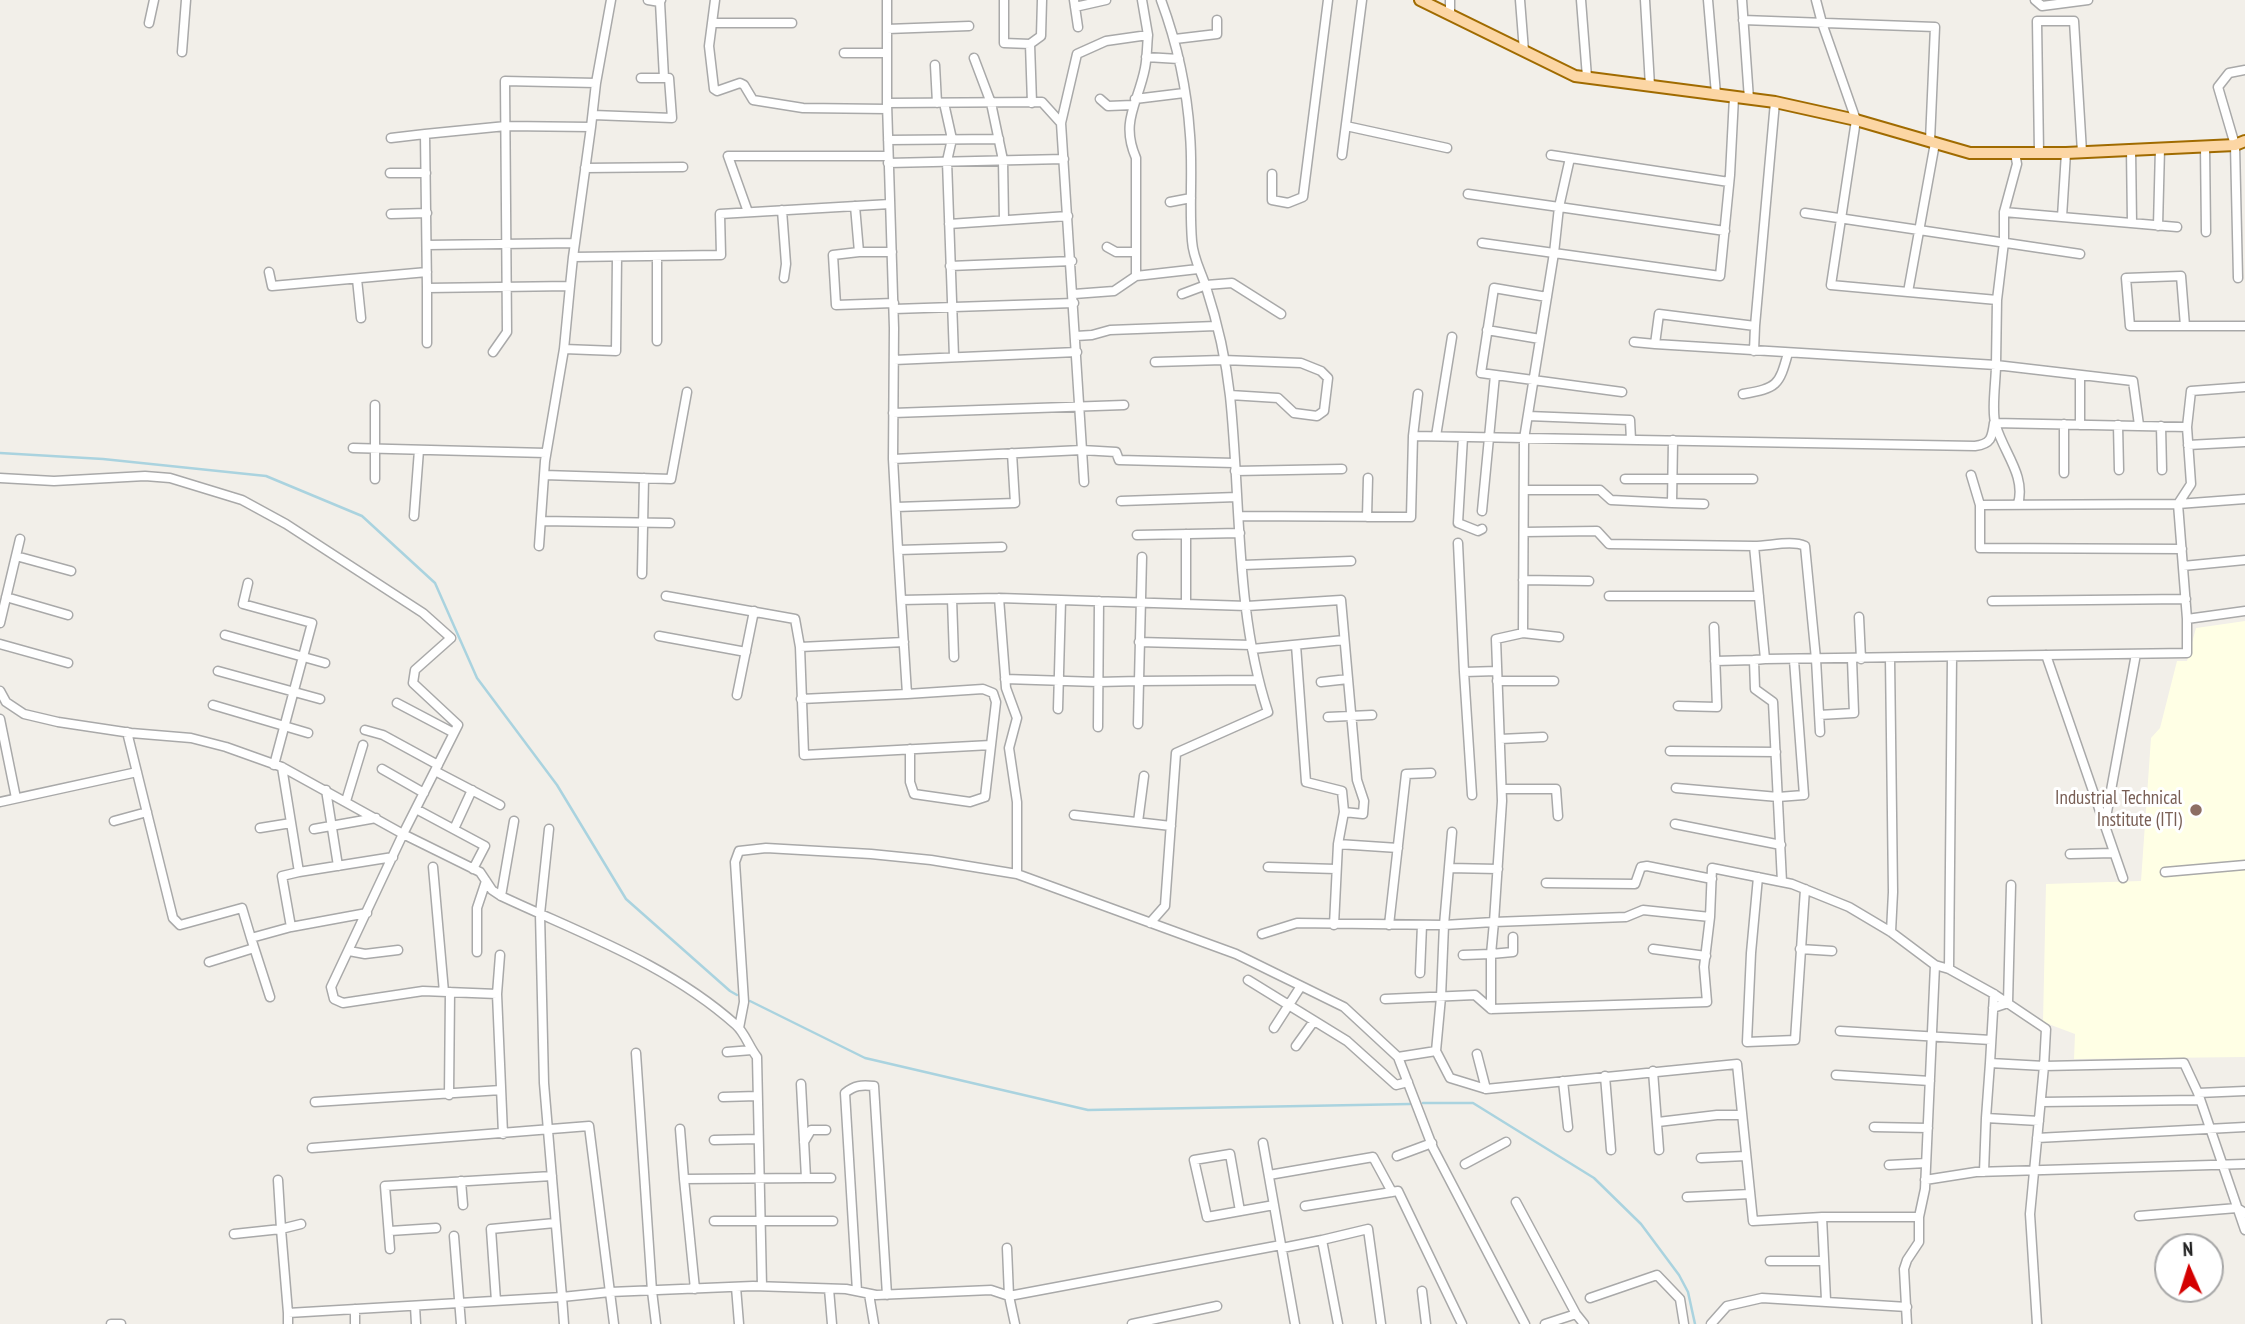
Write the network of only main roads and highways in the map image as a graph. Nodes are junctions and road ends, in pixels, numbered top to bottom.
1 (1420, 0) edge
2 (2240, 143) edge

1 - 2 main road

